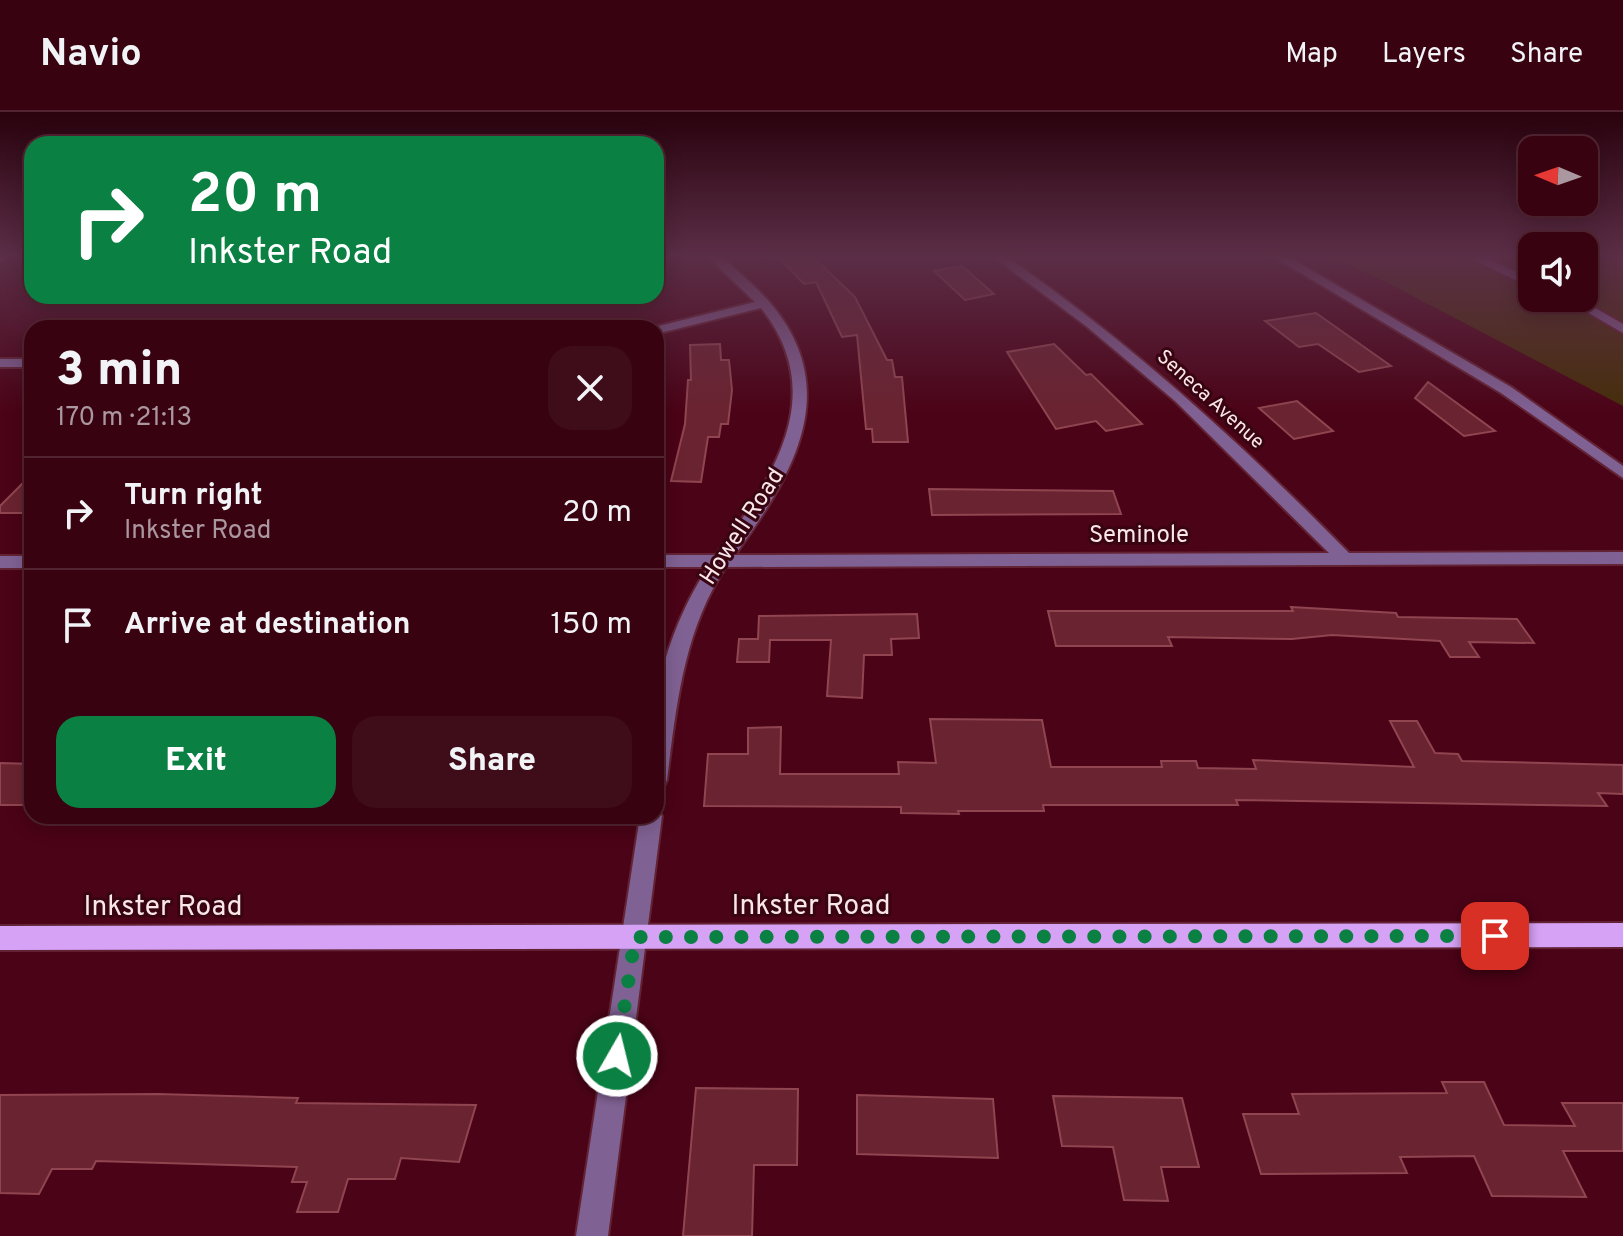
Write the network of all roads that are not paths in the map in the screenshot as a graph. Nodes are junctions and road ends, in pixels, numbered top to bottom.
1 (748, 307) edge
2 (765, 307) edge
3 (1069, 307) edge
4 (1366, 307) edge
5 (1593, 312) edge
6 (664, 328) edge
7 (1623, 329) edge
8 (0, 363) edge
9 (24, 363) edge
10 (1623, 473) edge
11 (1623, 558) edge
12 (1346, 560) junction
13 (664, 561) edge
14 (720, 561) junction
15 (0, 562) edge
16 (24, 562) edge
17 (664, 722) edge
18 (650, 824) edge
19 (1623, 935) edge
20 (635, 937) junction
21 (0, 938) edge
22 (592, 1236) edge

1 - 6 street
2 - 14 street, Howell Road
3 - 12 street, Seneca Avenue
4 - 10 street
5 - 7 street
8 - 9 street
11 - 12 street, Seminole
12 - 14 street, Seminole
13 - 14 street, Seminole
14 - 17 street, Howell Road
15 - 16 street
18 - 20 street
19 - 20 main road, Inkster Road
20 - 21 main road, Inkster Road
20 - 22 street

